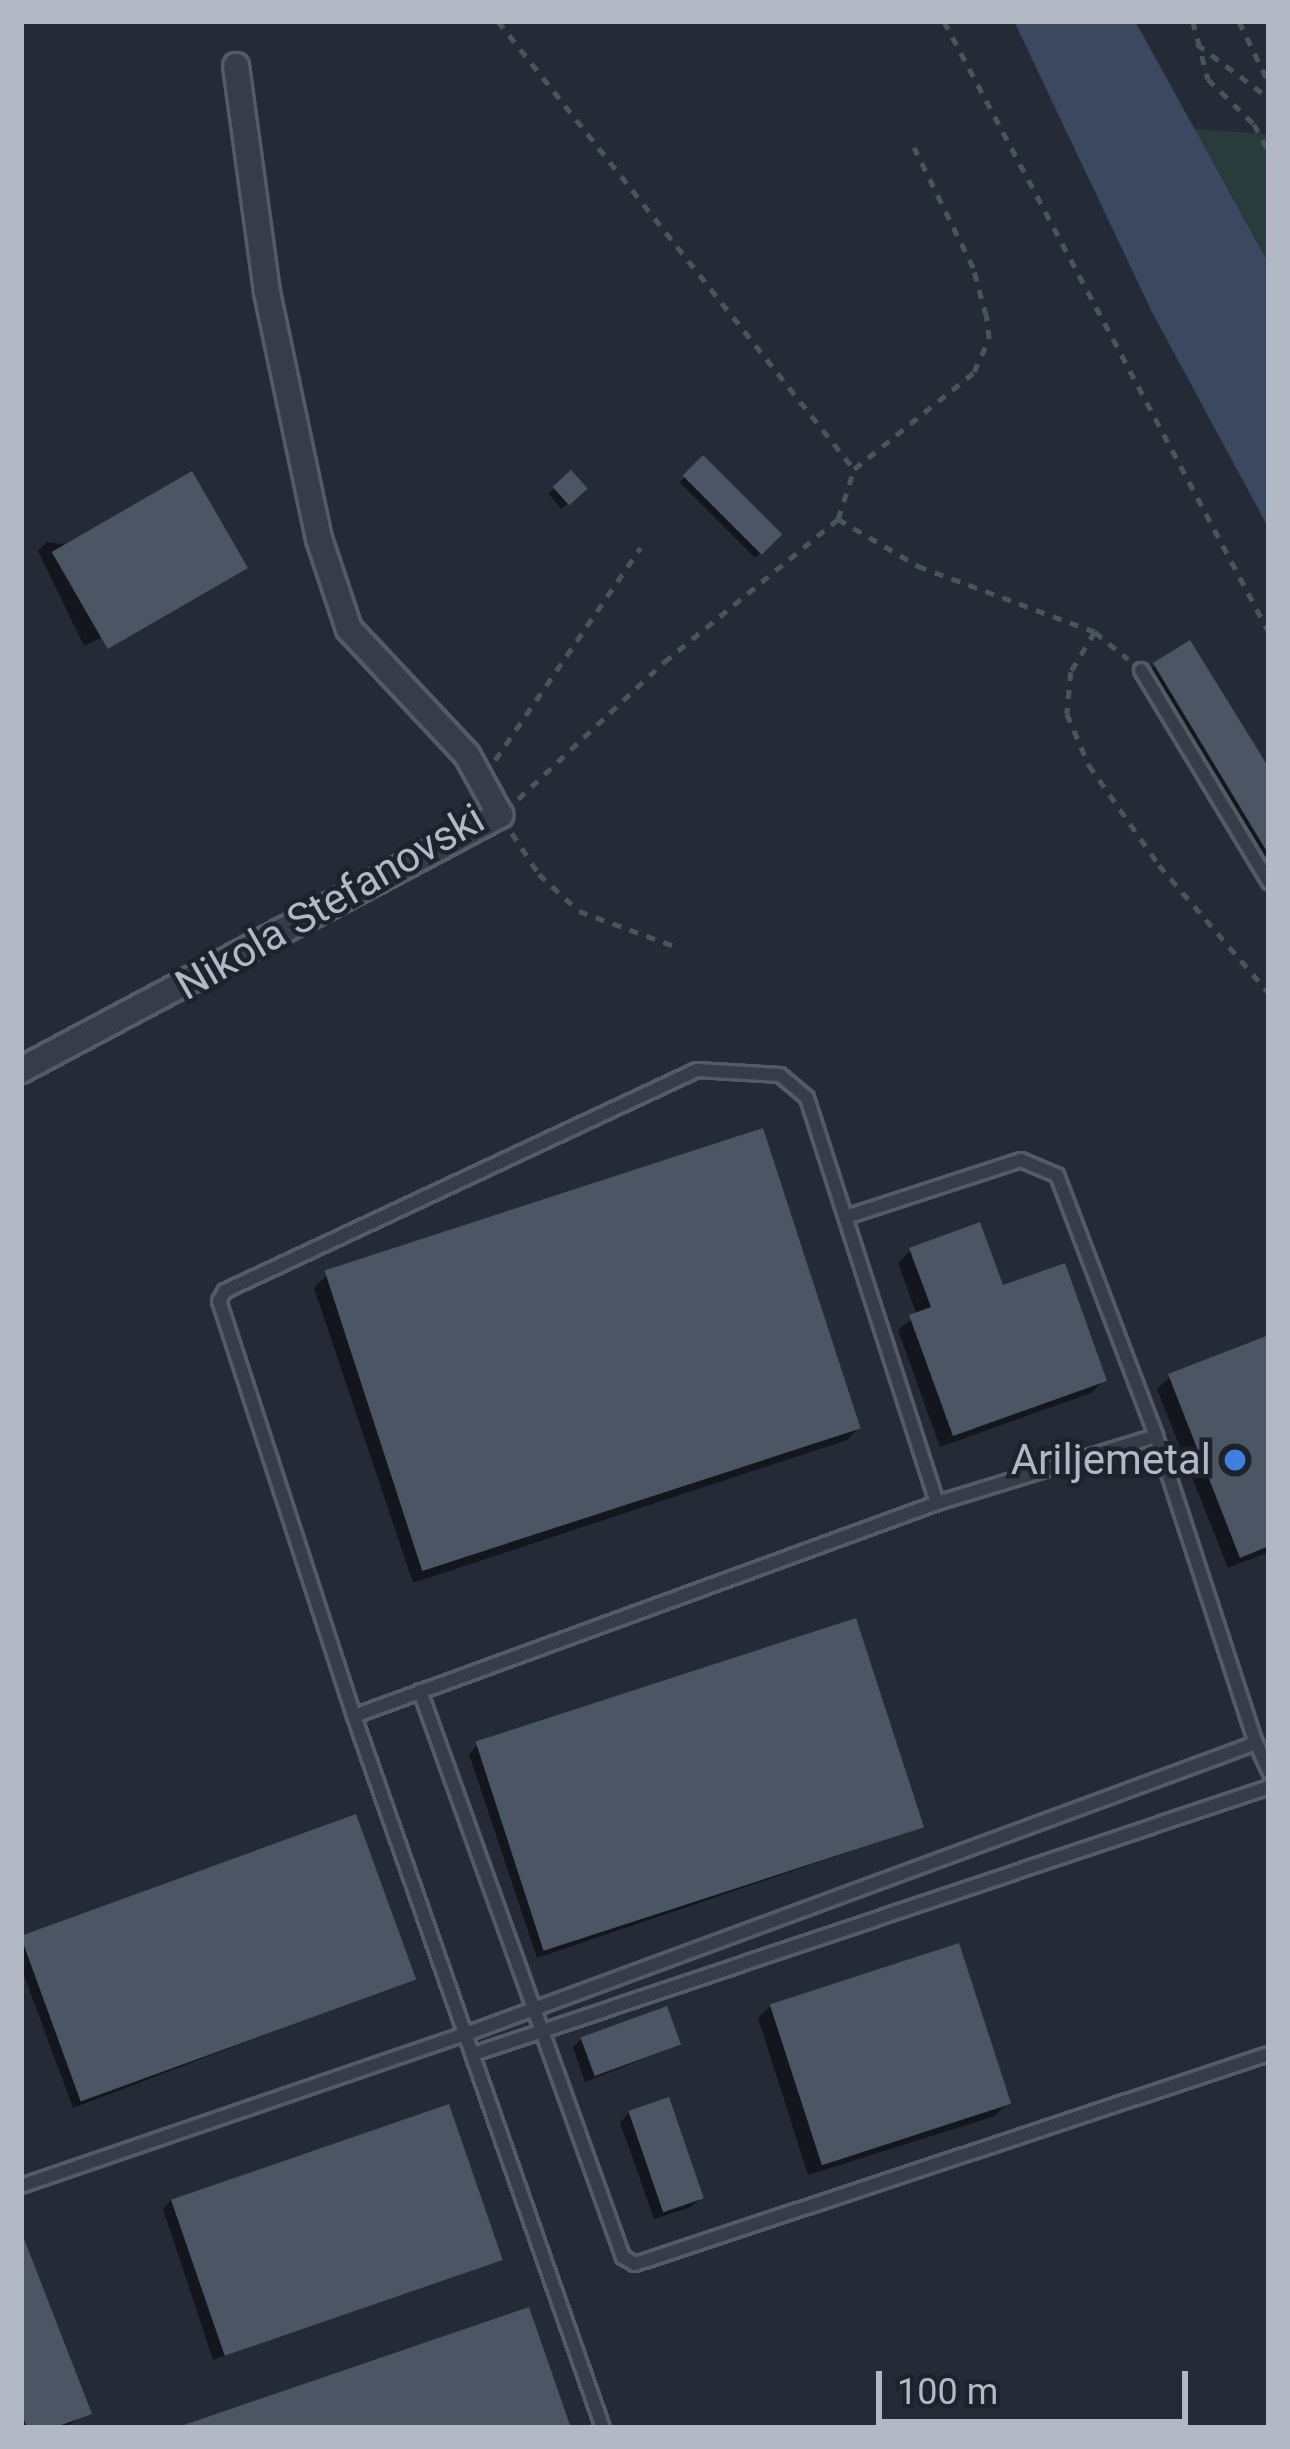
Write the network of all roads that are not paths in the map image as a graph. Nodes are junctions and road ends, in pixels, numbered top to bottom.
1 (236, 66) dead end
2 (1141, 670) road end
3 (1269, 882) edge
4 (21, 1070) edge
5 (849, 1216) junction
6 (1156, 1436) junction
7 (937, 1503) junction
8 (420, 1691) junction
9 (354, 1716) junction
10 (1256, 1743) junction
11 (1269, 1771) edge
12 (1269, 1787) edge
13 (532, 2009) junction
14 (541, 2031) junction
15 (466, 2034) junction
16 (474, 2054) junction
17 (1269, 2054) edge
18 (21, 2186) edge
19 (603, 2428) edge

1 - 4 street, Nikola Stefanovski
2 - 3 lane
5 - 6 lane
5 - 7 lane
5 - 9 lane
6 - 7 lane
6 - 10 lane
7 - 8 lane
8 - 9 lane
8 - 13 lane
9 - 15 lane
10 - 11 lane
10 - 13 lane
12 - 14 lane
13 - 14 lane
13 - 15 lane
14 - 16 lane
14 - 17 lane
15 - 16 lane
15 - 18 lane
16 - 19 lane

